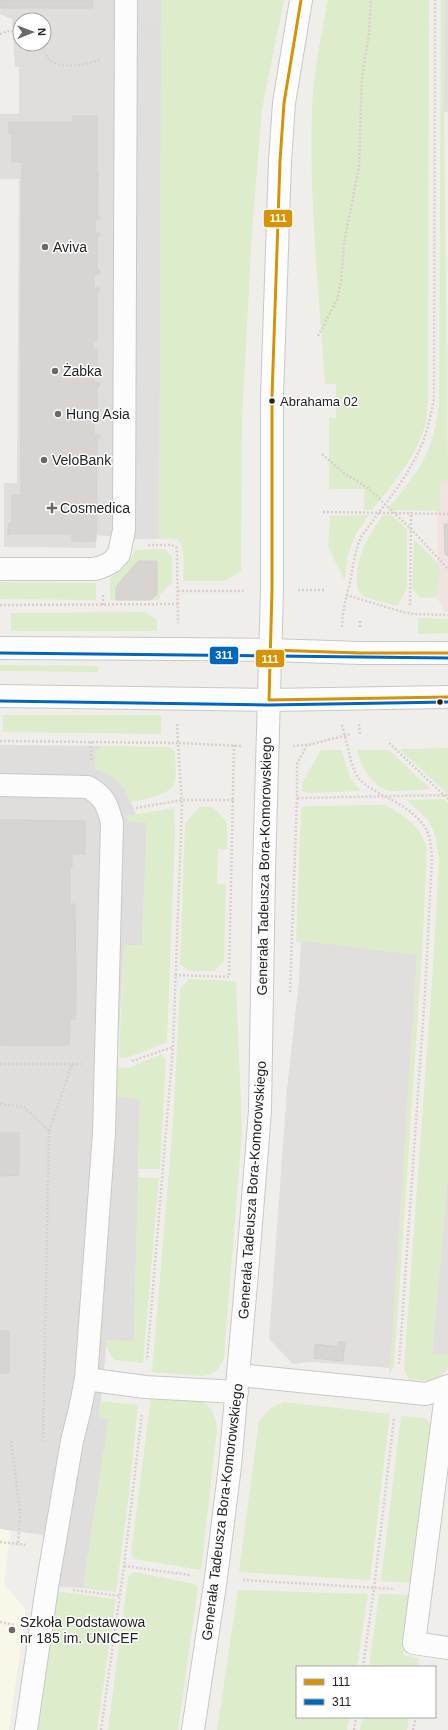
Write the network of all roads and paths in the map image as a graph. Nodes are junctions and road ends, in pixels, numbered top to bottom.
1 (126, 0) edge
2 (301, 0) edge
3 (370, 0) edge
4 (435, 0) edge
5 (12, 31) edge
6 (0, 34) edge
7 (45, 52) edge
8 (106, 58) dead end
9 (318, 336) dead end
10 (322, 454) dead end
11 (384, 504) junction
12 (323, 512) dead end
13 (378, 512) junction
14 (410, 512) junction
15 (393, 513) junction
16 (448, 514) edge
17 (411, 528) junction
18 (144, 544) dead end
19 (448, 569) edge
20 (0, 570) edge
21 (315, 590) dead end
22 (326, 590) dead end
23 (178, 591) junction
24 (241, 591) dead end
25 (346, 595) junction
26 (178, 604) junction
27 (410, 604) dead end
28 (0, 605) edge
29 (448, 615) edge
30 (178, 625) dead end
31 (0, 648) edge
32 (270, 650) junction
33 (341, 652) junction
34 (448, 653) edge
35 (0, 696) edge
36 (448, 697) edge
37 (341, 698) junction
38 (269, 700) junction
39 (177, 721) dead end
40 (351, 734) dead end
41 (346, 736) junction
42 (0, 741) edge
43 (178, 742) junction
44 (388, 743) dead end
45 (234, 745) junction
46 (308, 745) junction
47 (238, 746) dead end
48 (299, 746) dead end
49 (0, 785) edge
50 (446, 795) edge
51 (387, 797) junction
52 (448, 799) edge
53 (182, 800) junction
54 (233, 800) junction
55 (133, 809) dead end
56 (175, 975) junction
57 (72, 1064) dead end
58 (0, 1104) edge
59 (49, 1131) junction
60 (146, 1365) dead end
61 (86, 1379) junction
62 (238, 1383) junction
63 (448, 1386) edge
64 (396, 1392) junction
65 (142, 1412) dead end
66 (11, 1441) dead end
67 (43, 1441) dead end
68 (0, 1542) edge
69 (9, 1543) dead end
70 (18, 1544) dead end
71 (124, 1566) junction
72 (191, 1576) dead end
73 (235, 1580) dead end
74 (47, 1587) junction
75 (374, 1588) junction
76 (381, 1588) dead end
77 (120, 1596) junction
78 (0, 1622) edge
79 (18, 1625) dead end
80 (448, 1648) edge
81 (363, 1666) edge
82 (356, 1718) edge
83 (416, 1718) edge
84 (26, 1730) edge
85 (101, 1730) edge
86 (193, 1730) edge
87 (354, 1730) edge
88 (414, 1730) edge

1 - 20 street
2 - 32 street, Generała Tadeusza Bora-Komorowskiego
3 - 9 path
4 - 11 path
5 - 6 path
7 - 8 path
10 - 11 path
11 - 13 path
11 - 15 path
12 - 13 path
13 - 15 path
13 - 25 path
14 - 15 path
14 - 16 path
14 - 17 path
15 - 17 path
17 - 19 path
17 - 27 path
18 - 23 path
21 - 22 path
23 - 24 path
23 - 26 path
25 - 29 path
25 - 33 path
26 - 28 path
26 - 30 path
31 - 32 street
32 - 33 street
32 - 38 street, Generała Tadeusza Bora-Komorowskiego
33 - 34 street
35 - 38 street
36 - 37 street
37 - 38 street
37 - 41 path
38 - 62 street, Generała Tadeusza Bora-Komorowskiego
39 - 43 path
40 - 41 path
41 - 46 path
41 - 51 path
42 - 43 path
43 - 45 path
43 - 53 path
44 - 50 path
45 - 47 path
45 - 54 path
46 - 48 path
46 - 51 path
49 - 61 street
50 - 51 path
50 - 52 path
51 - 64 path
53 - 54 path
53 - 55 path
53 - 56 path
54 - 56 path
56 - 60 path
57 - 59 path
58 - 59 path
59 - 67 path
61 - 62 street
61 - 74 street
62 - 64 street
62 - 86 street, Generała Tadeusza Bora-Komorowskiego
63 - 64 street
63 - 80 street
64 - 75 path
65 - 71 path
66 - 70 path
68 - 69 path
71 - 72 path
71 - 77 path
73 - 75 path
74 - 77 path
74 - 84 street
75 - 76 path
75 - 81 path
77 - 85 path
78 - 79 path
82 - 87 path
83 - 88 path

